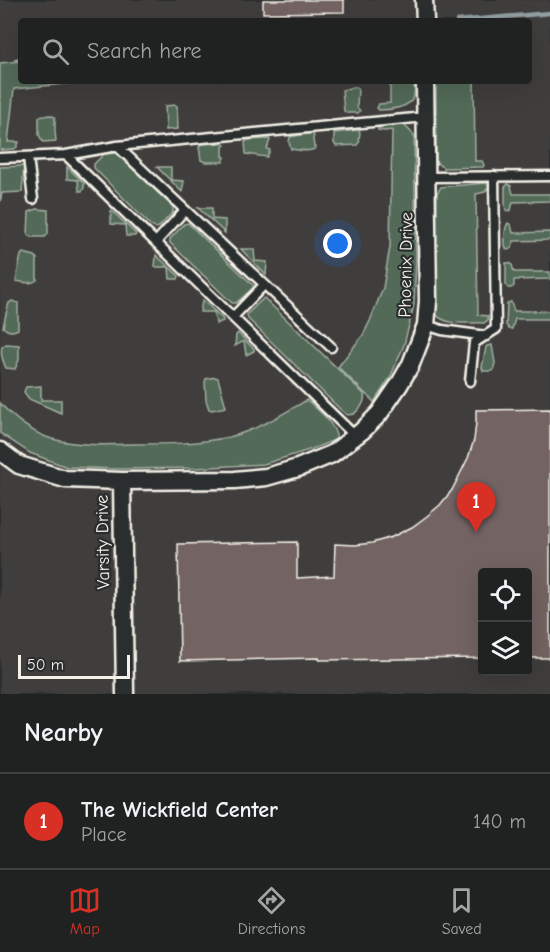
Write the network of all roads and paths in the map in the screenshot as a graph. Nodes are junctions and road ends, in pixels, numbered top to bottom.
1 (424, 0) edge
2 (424, 18) edge
3 (425, 84) edge
4 (426, 117) junction
5 (117, 146) junction
6 (66, 155) junction
7 (28, 157) junction
8 (0, 158) edge
9 (494, 176) junction
10 (550, 176) edge
11 (427, 177) junction
12 (33, 200) dead end
13 (185, 210) junction
14 (156, 242) junction
15 (264, 285) junction
16 (233, 317) junction
17 (426, 325) junction
18 (486, 336) junction
19 (331, 347) dead end
20 (470, 381) dead end
21 (355, 436) junction
22 (0, 451) edge
23 (122, 482) junction
24 (125, 694) edge

1 - 2 street
3 - 4 street, Phoenix Drive
4 - 5 lane
4 - 11 street, Phoenix Drive
5 - 6 lane
5 - 13 lane
6 - 7 lane
6 - 14 lane
7 - 8 lane
7 - 12 lane
9 - 10 lane
9 - 11 lane
9 - 18 lane
11 - 17 street, Phoenix Drive
13 - 14 lane
13 - 15 lane
14 - 16 lane
15 - 16 lane
15 - 19 lane
16 - 21 lane
17 - 18 lane
17 - 21 street, Phoenix Drive
18 - 20 lane
21 - 23 street, Phoenix Drive
22 - 23 street, Varsity Drive
23 - 24 street, Varsity Drive

